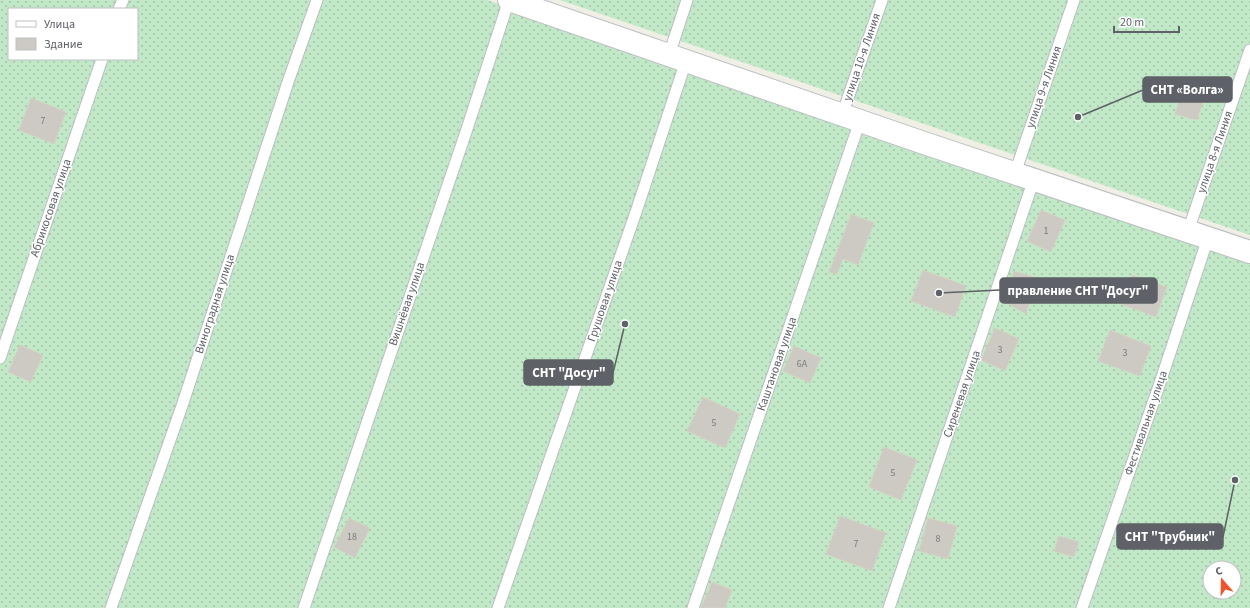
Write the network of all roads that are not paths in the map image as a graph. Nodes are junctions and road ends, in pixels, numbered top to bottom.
1 (317, 0) edge
2 (509, 0) edge
3 (687, 0) edge
4 (882, 0) edge
5 (1074, 0) edge
6 (1250, 50) edge
7 (678, 58) junction
8 (102, 60) edge
9 (851, 118) junction
10 (1024, 176) junction
11 (1198, 235) junction
12 (1250, 252) edge
13 (0, 358) edge
14 (111, 608) edge
15 (304, 608) edge
16 (498, 608) edge
17 (693, 608) edge
18 (889, 608) edge
19 (1082, 608) edge

1 - 14 lane, Виноградная улица
2 - 7 street
2 - 15 lane, Вишнёвая улица
3 - 7 lane, Грушовая улица
4 - 9 lane, улица 10-я Линия
5 - 10 lane, улица 9-я Линия
6 - 11 lane, улица 8-я Линия
7 - 9 street
7 - 16 lane, Грушовая улица
8 - 13 lane, Абрикосовая улица
9 - 10 street
9 - 17 lane, Каштановая улица
10 - 11 street
10 - 18 lane, Сиреневая улица
11 - 12 street
11 - 19 lane, Фестивальная улица

